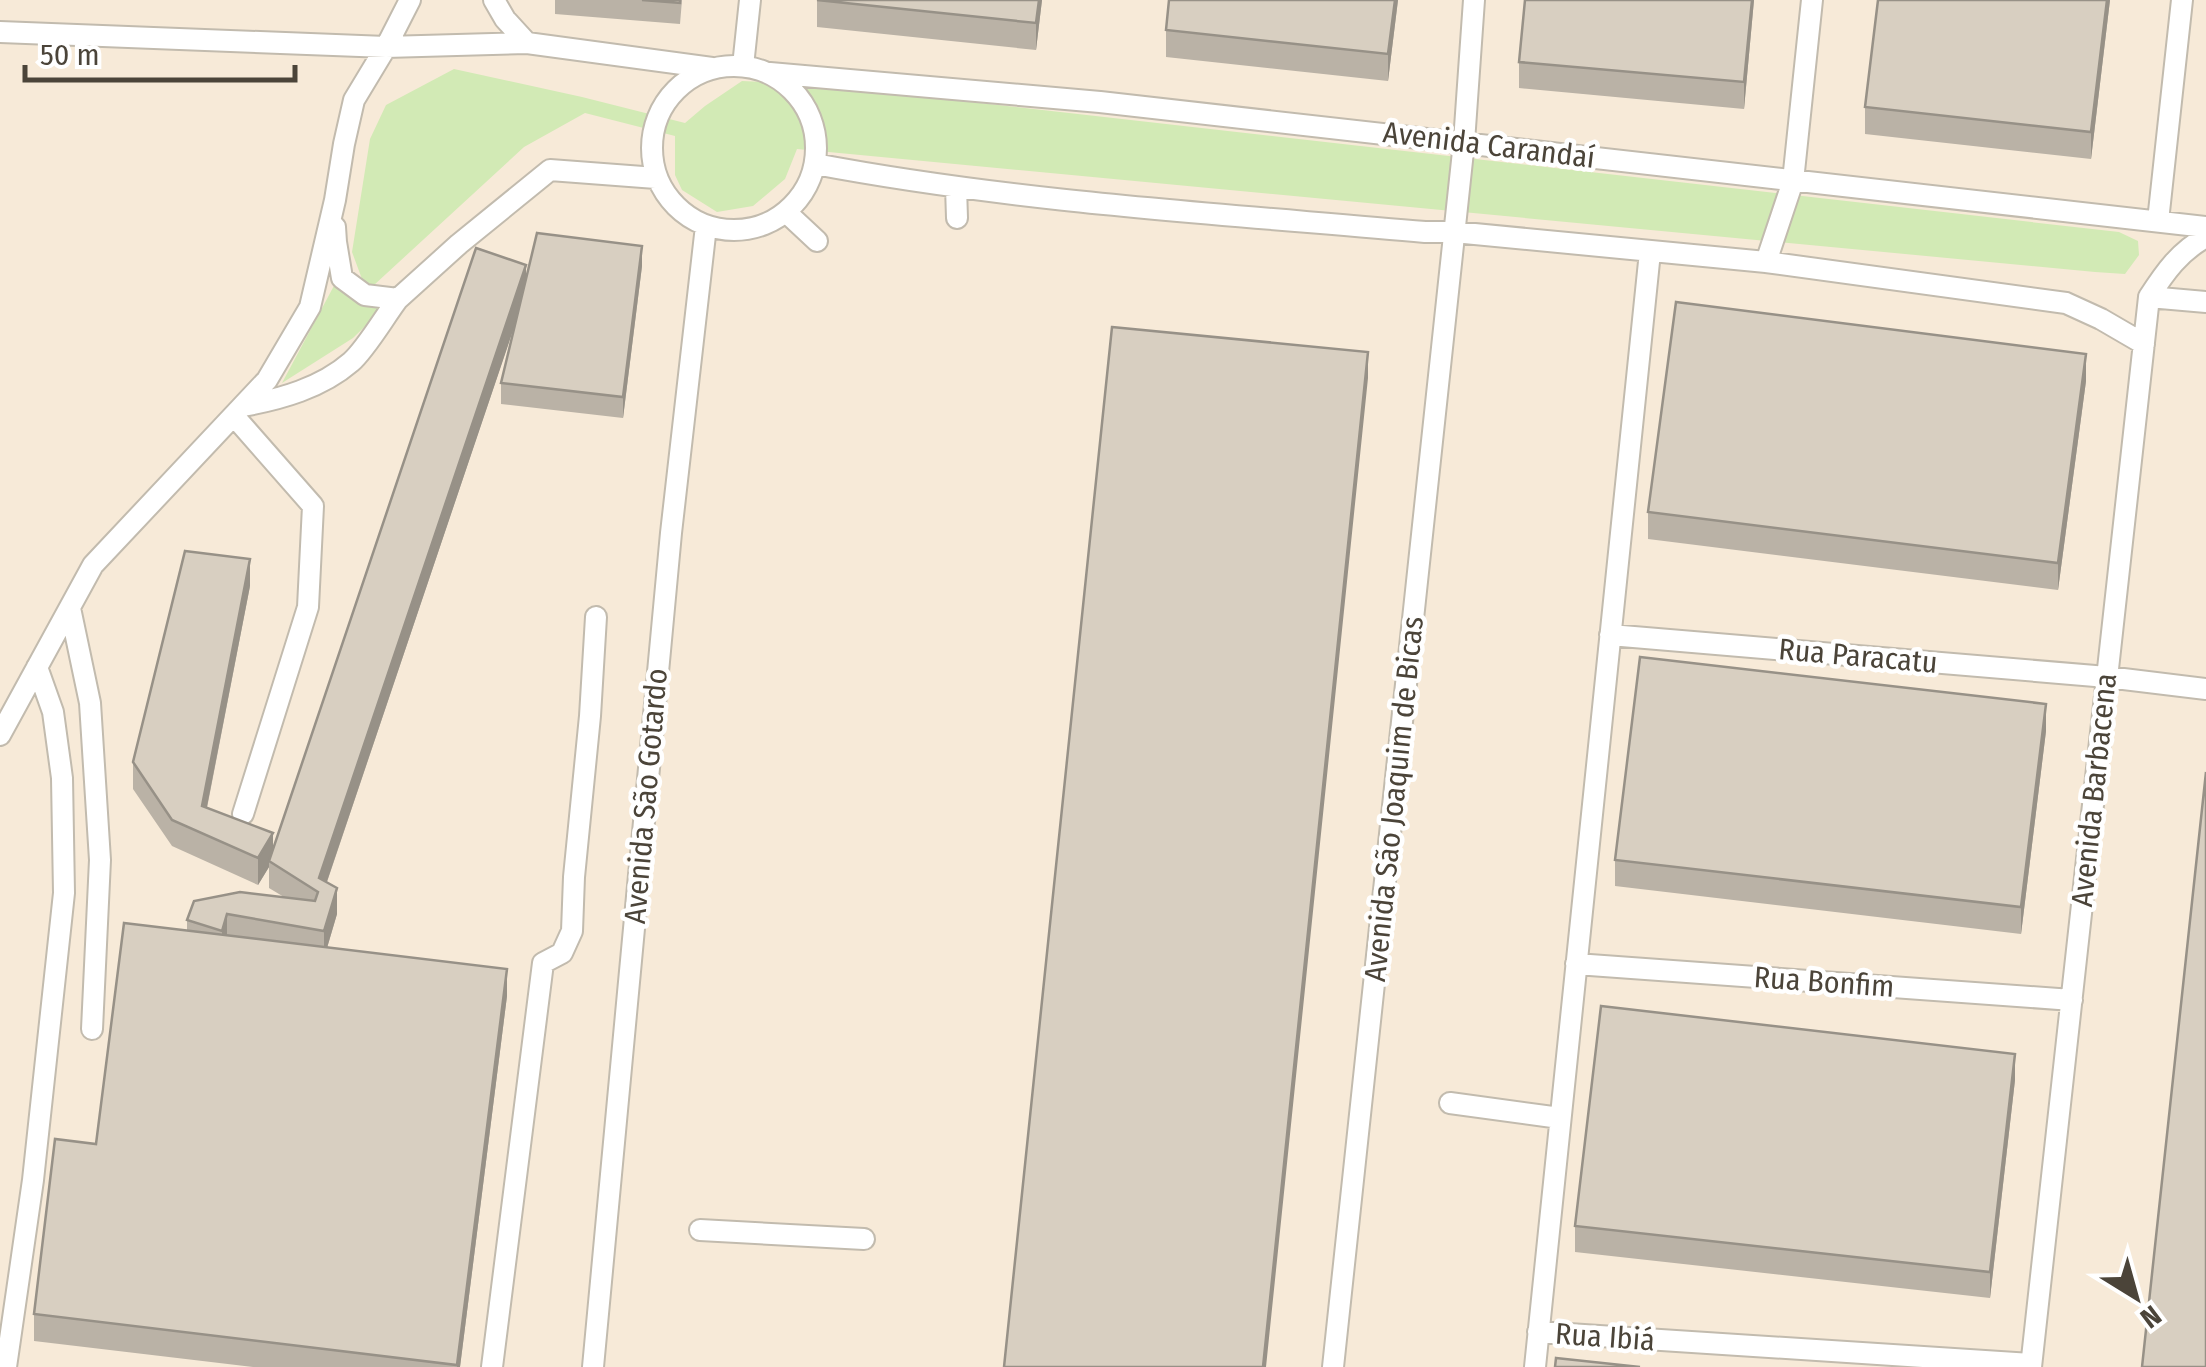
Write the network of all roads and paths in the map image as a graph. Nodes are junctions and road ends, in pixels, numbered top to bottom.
1 (410, 0) edge
2 (494, 0) edge
3 (750, 0) edge
4 (1474, 0) edge
5 (1812, 0) edge
6 (2182, 0) edge
7 (0, 32) edge
8 (527, 43) junction
9 (386, 47) junction
10 (743, 66) junction
11 (712, 68) junction
12 (770, 73) junction
13 (1464, 142) junction
14 (815, 164) junction
15 (656, 178) junction
16 (1793, 181) junction
17 (956, 186) junction
18 (335, 200) junction
19 (786, 212) junction
20 (957, 218) dead end
21 (2158, 221) junction
22 (706, 226) junction
23 (2206, 227) edge
24 (1454, 232) junction
25 (2206, 237) edge
26 (817, 242) dead end
27 (1650, 252) junction
28 (1766, 262) junction
29 (2149, 297) junction
30 (398, 299) junction
31 (2206, 302) edge
32 (2144, 344) junction
33 (238, 411) junction
34 (70, 608) junction
35 (596, 617) dead end
36 (1610, 635) junction
37 (37, 667) junction
38 (2107, 677) junction
39 (2206, 689) edge
40 (0, 734) edge
41 (243, 814) dead end
42 (1576, 964) junction
43 (2072, 1000) junction
44 (92, 1029) dead end
45 (1450, 1103) dead end
46 (1560, 1118) junction
47 (700, 1230) dead end
48 (864, 1240) dead end
49 (1538, 1332) junction
50 (2031, 1366) edge
51 (6, 1367) edge
52 (492, 1367) edge
53 (593, 1367) edge
54 (1333, 1367) edge
55 (1534, 1367) edge

1 - 9 lane
2 - 8 lane
3 - 10 lane
4 - 13 lane, Avenida São Joaquim de Bicas
5 - 16 lane
6 - 21 lane
7 - 9 lane
8 - 9 lane
8 - 11 lane
9 - 18 lane
10 - 11 lane
10 - 12 lane
11 - 15 lane
12 - 13 lane, Avenida Carandaí
12 - 14 lane
13 - 16 lane, Avenida Carandaí
13 - 24 lane, Avenida São Joaquim de Bicas
14 - 17 lane
14 - 19 lane
15 - 22 lane
15 - 30 lane
16 - 21 lane, Avenida Carandaí
16 - 28 lane
17 - 20 lane
17 - 24 lane
18 - 30 lane
18 - 33 lane
19 - 22 lane
19 - 26 lane
21 - 23 lane, Avenida Carandaí
22 - 53 lane, Avenida São Gotardo
24 - 27 lane
24 - 54 lane, Avenida São Joaquim de Bicas
25 - 29 lane
27 - 28 lane
27 - 36 lane
28 - 32 lane
29 - 31 lane
29 - 32 lane, Avenida Barbacena
30 - 33 lane
32 - 38 lane, Avenida Barbacena
33 - 34 lane
33 - 41 lane
34 - 37 lane
34 - 44 lane
35 - 52 lane, Avenida São Gotardo
36 - 38 lane, Rua Paracatu
36 - 42 lane
37 - 40 lane
37 - 51 lane
38 - 39 lane, Rua Paracatu
38 - 43 lane, Avenida Barbacena
42 - 43 lane, Rua Bonfim
42 - 46 lane
43 - 50 lane, Avenida Barbacena
45 - 46 lane
46 - 49 lane
47 - 48 lane
49 - 50 lane, Rua Ibiá
49 - 55 lane

